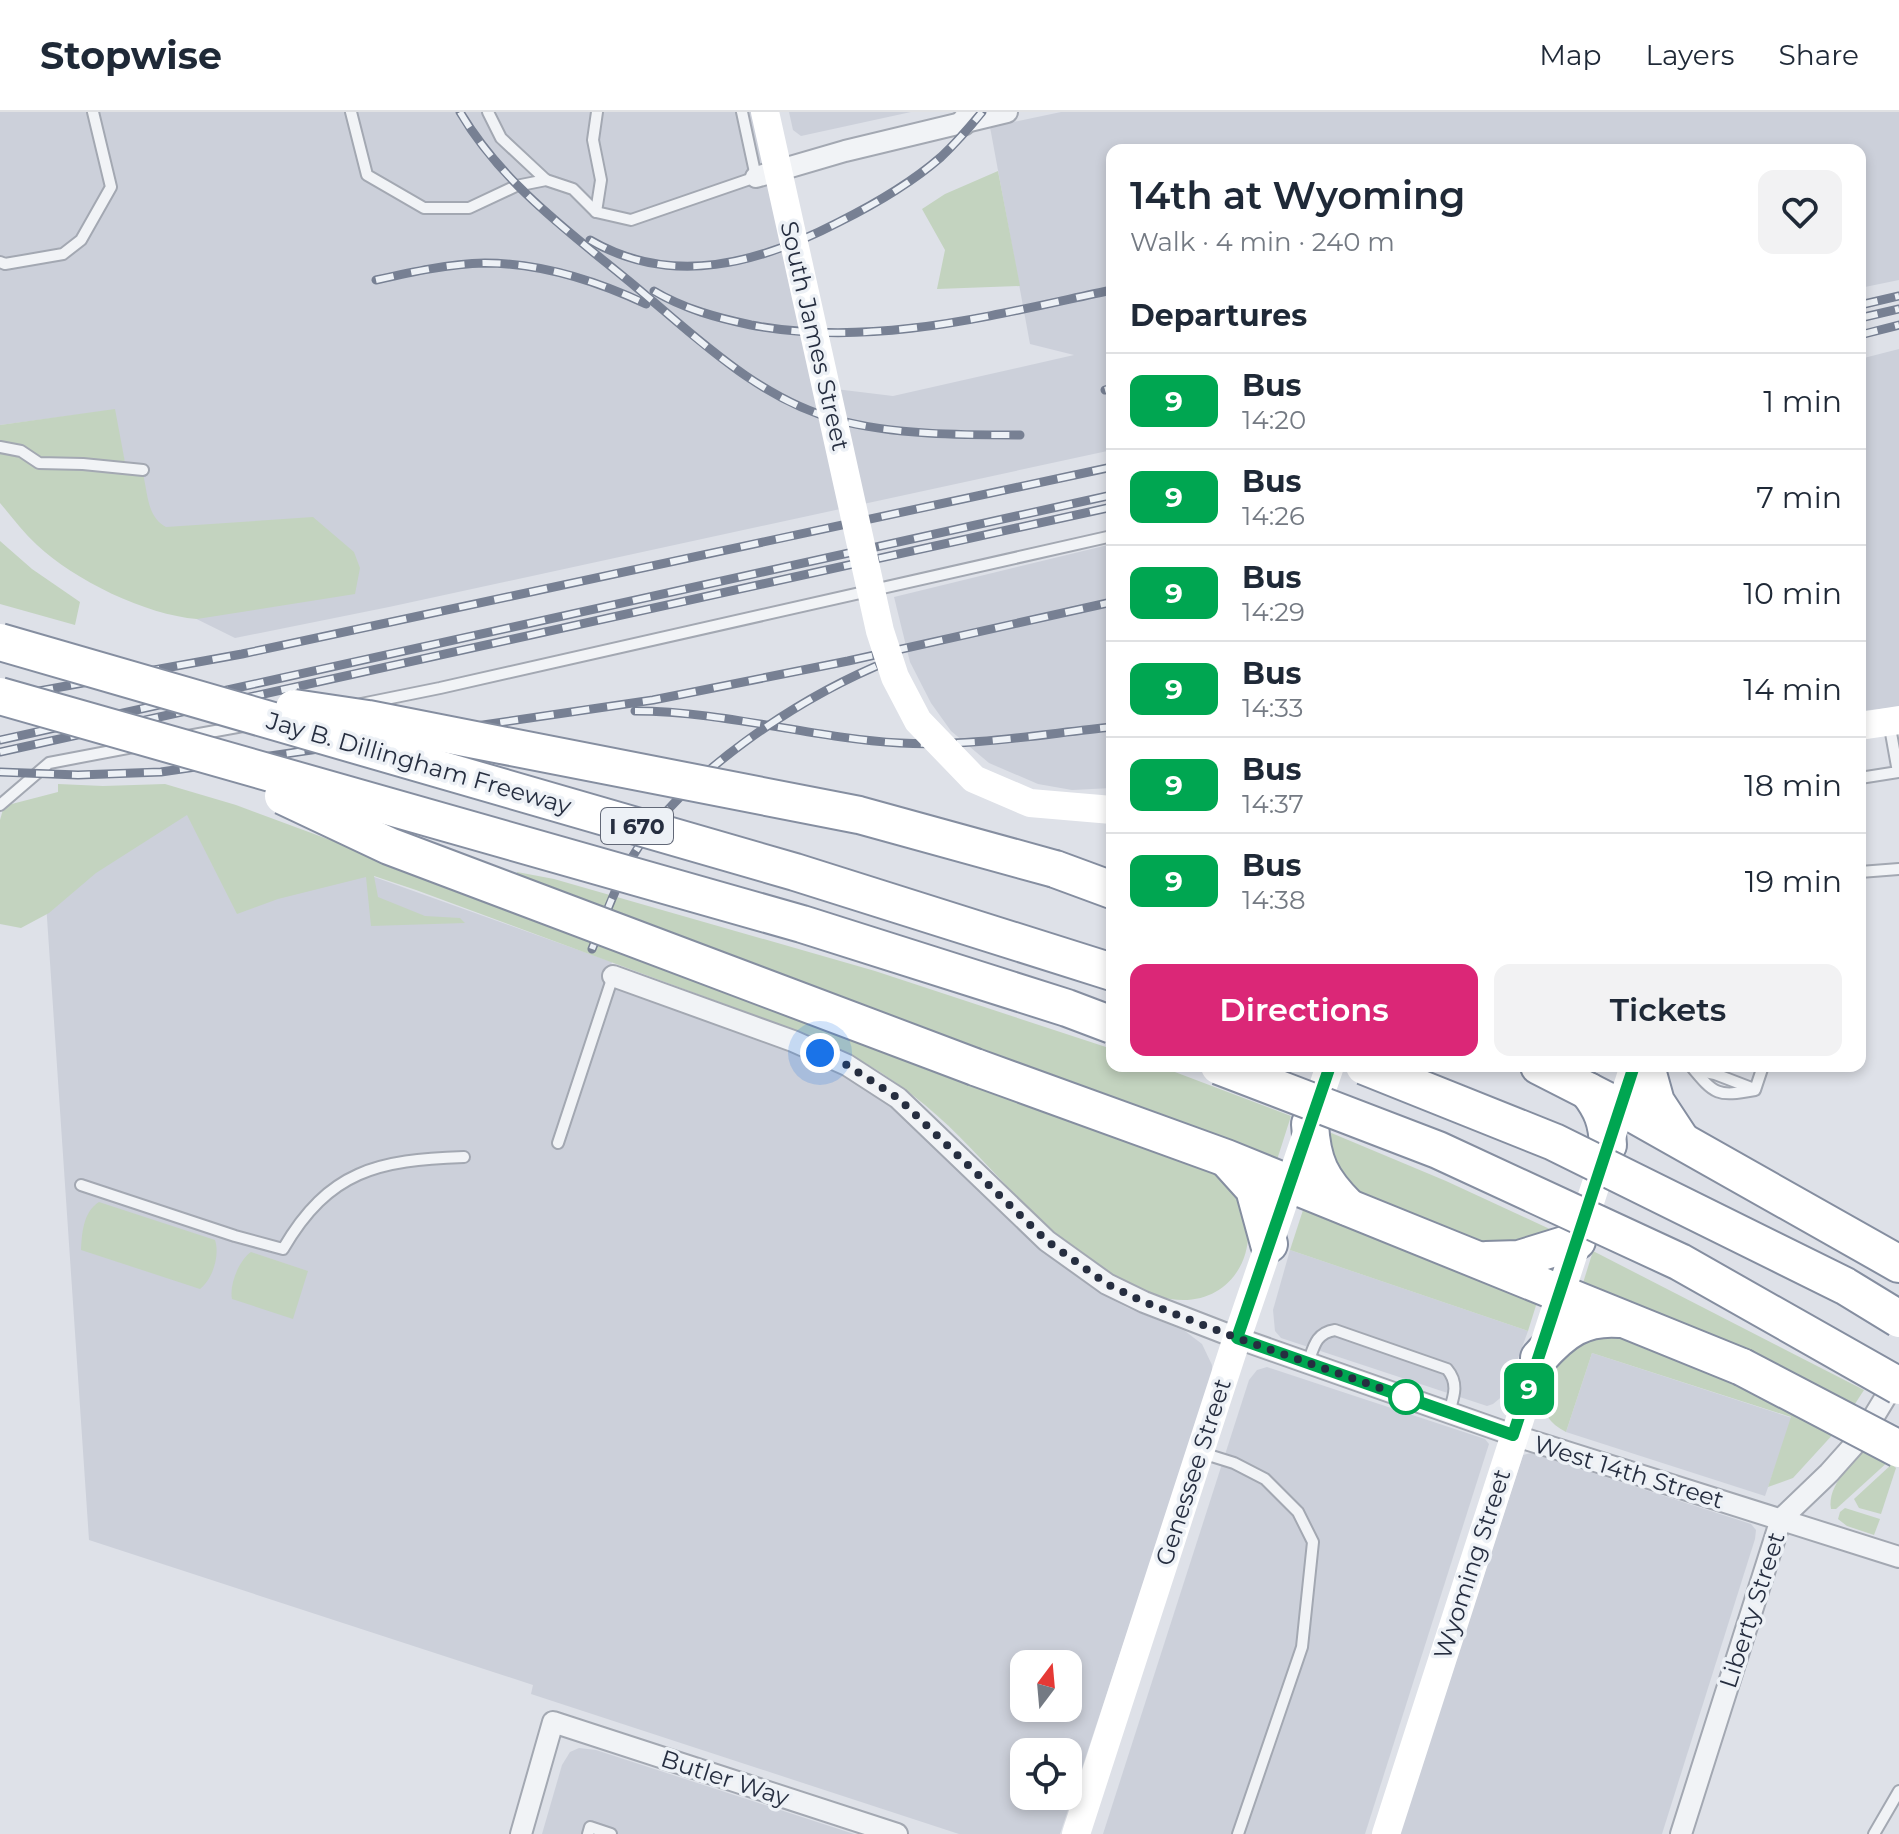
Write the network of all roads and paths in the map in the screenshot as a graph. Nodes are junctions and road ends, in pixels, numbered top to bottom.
1 (93, 112) edge
2 (351, 112) edge
3 (488, 112) edge
4 (597, 112) edge
5 (742, 112) edge
6 (765, 112) edge
7 (1004, 112) edge
8 (968, 117) edge
9 (756, 177) junction
10 (546, 180) junction
11 (596, 212) junction
12 (0, 262) edge
13 (0, 447) edge
14 (143, 470) dead end
15 (1106, 537) edge
16 (0, 642) edge
17 (160, 688) junction
18 (0, 696) edge
19 (1894, 721) edge
20 (1866, 725) edge
21 (188, 751) junction
22 (1866, 777) edge
23 (0, 805) edge
24 (1106, 809) edge
25 (1899, 869) edge
26 (1866, 870) edge
27 (1106, 888) edge
28 (1106, 970) edge
29 (613, 976) joint
30 (1106, 1023) edge
31 (1235, 1072) edge
32 (1328, 1072) edge
33 (1379, 1072) edge
34 (1551, 1072) edge
35 (1629, 1072) edge
36 (1648, 1072) edge
37 (1696, 1072) edge
38 (1761, 1072) edge
39 (1604, 1099) junction
40 (1310, 1124) junction
41 (1682, 1141) junction
42 (558, 1143) dead end
43 (1608, 1145) joint
44 (464, 1157) dead end
45 (1226, 1158) junction
46 (81, 1185) dead end
47 (1289, 1185) junction
48 (1349, 1208) junction
49 (1577, 1241) junction
50 (1269, 1244) junction
51 (1481, 1260) junction
52 (1899, 1264) edge
53 (1560, 1293) junction
54 (1624, 1319) junction
55 (1899, 1319) edge
56 (1237, 1338) junction
57 (1539, 1358) junction
58 (1308, 1363) junction
59 (1899, 1375) edge
60 (1899, 1386) edge
61 (1449, 1412) junction
62 (1513, 1435) junction
63 (1899, 1449) edge
64 (1200, 1452) junction
65 (1781, 1519) junction
66 (1899, 1557) edge
67 (1899, 1791) edge
68 (521, 1834) edge
69 (588, 1834) edge
70 (611, 1834) edge
71 (897, 1834) edge
72 (1076, 1834) edge
73 (1238, 1834) edge
74 (1386, 1834) edge
75 (1681, 1834) edge
76 (1874, 1834) edge

1 - 12 lane
2 - 10 lane
3 - 10 lane
4 - 11 lane
5 - 9 lane
6 - 24 main road, South James Street, bridge
7 - 8 street
8 - 9 street
9 - 11 lane
10 - 11 lane
13 - 14 lane
15 - 23 lane
16 - 17 highway, Jay B. Dillingham Freeway / I 670, bridge
17 - 27 highway, bridge
17 - 28 highway, Jay B. Dillingham Freeway / I 670, bridge
18 - 21 highway, I 670, bridge
19 - 20 main road
19 - 22 lane
21 - 30 highway, I 670, bridge
21 - 45 highway, bridge
25 - 26 lane
29 - 42 lane
29 - 56 street, West 14th Street
31 - 60 highway, bridge
32 - 40 main road, Genessee Street
33 - 55 highway, bridge
34 - 39 highway
35 - 39 main road
36 - 41 highway
37 - 38 lane
39 - 41 highway
39 - 43 highway
40 - 47 main road, Genessee Street
40 - 48 highway
41 - 52 highway
43 - 49 main road, Wyoming Street
44 - 46 lane
45 - 47 highway
45 - 50 highway
47 - 48 highway
47 - 50 main road, Genessee Street
48 - 51 highway
49 - 51 highway
49 - 53 main road, Wyoming Street
50 - 56 main road, Genessee Street
51 - 53 highway
53 - 54 highway
53 - 57 main road, Wyoming Street
54 - 57 highway
54 - 63 highway, bridge
56 - 58 street, West 14th Street
56 - 64 main road, Genessee Street
57 - 62 main road, Wyoming Street
58 - 61 street, West 14th Street
58 - 61 lane
59 - 65 street, Liberty Street
61 - 62 street, West 14th Street
62 - 65 street, West 14th Street
62 - 74 main road, Wyoming Street
64 - 72 main road, Genessee Street
64 - 73 lane
65 - 66 street, West 14th Street
65 - 75 street, Liberty Street
67 - 76 lane
68 - 71 street, Butler Way
69 - 70 lane

